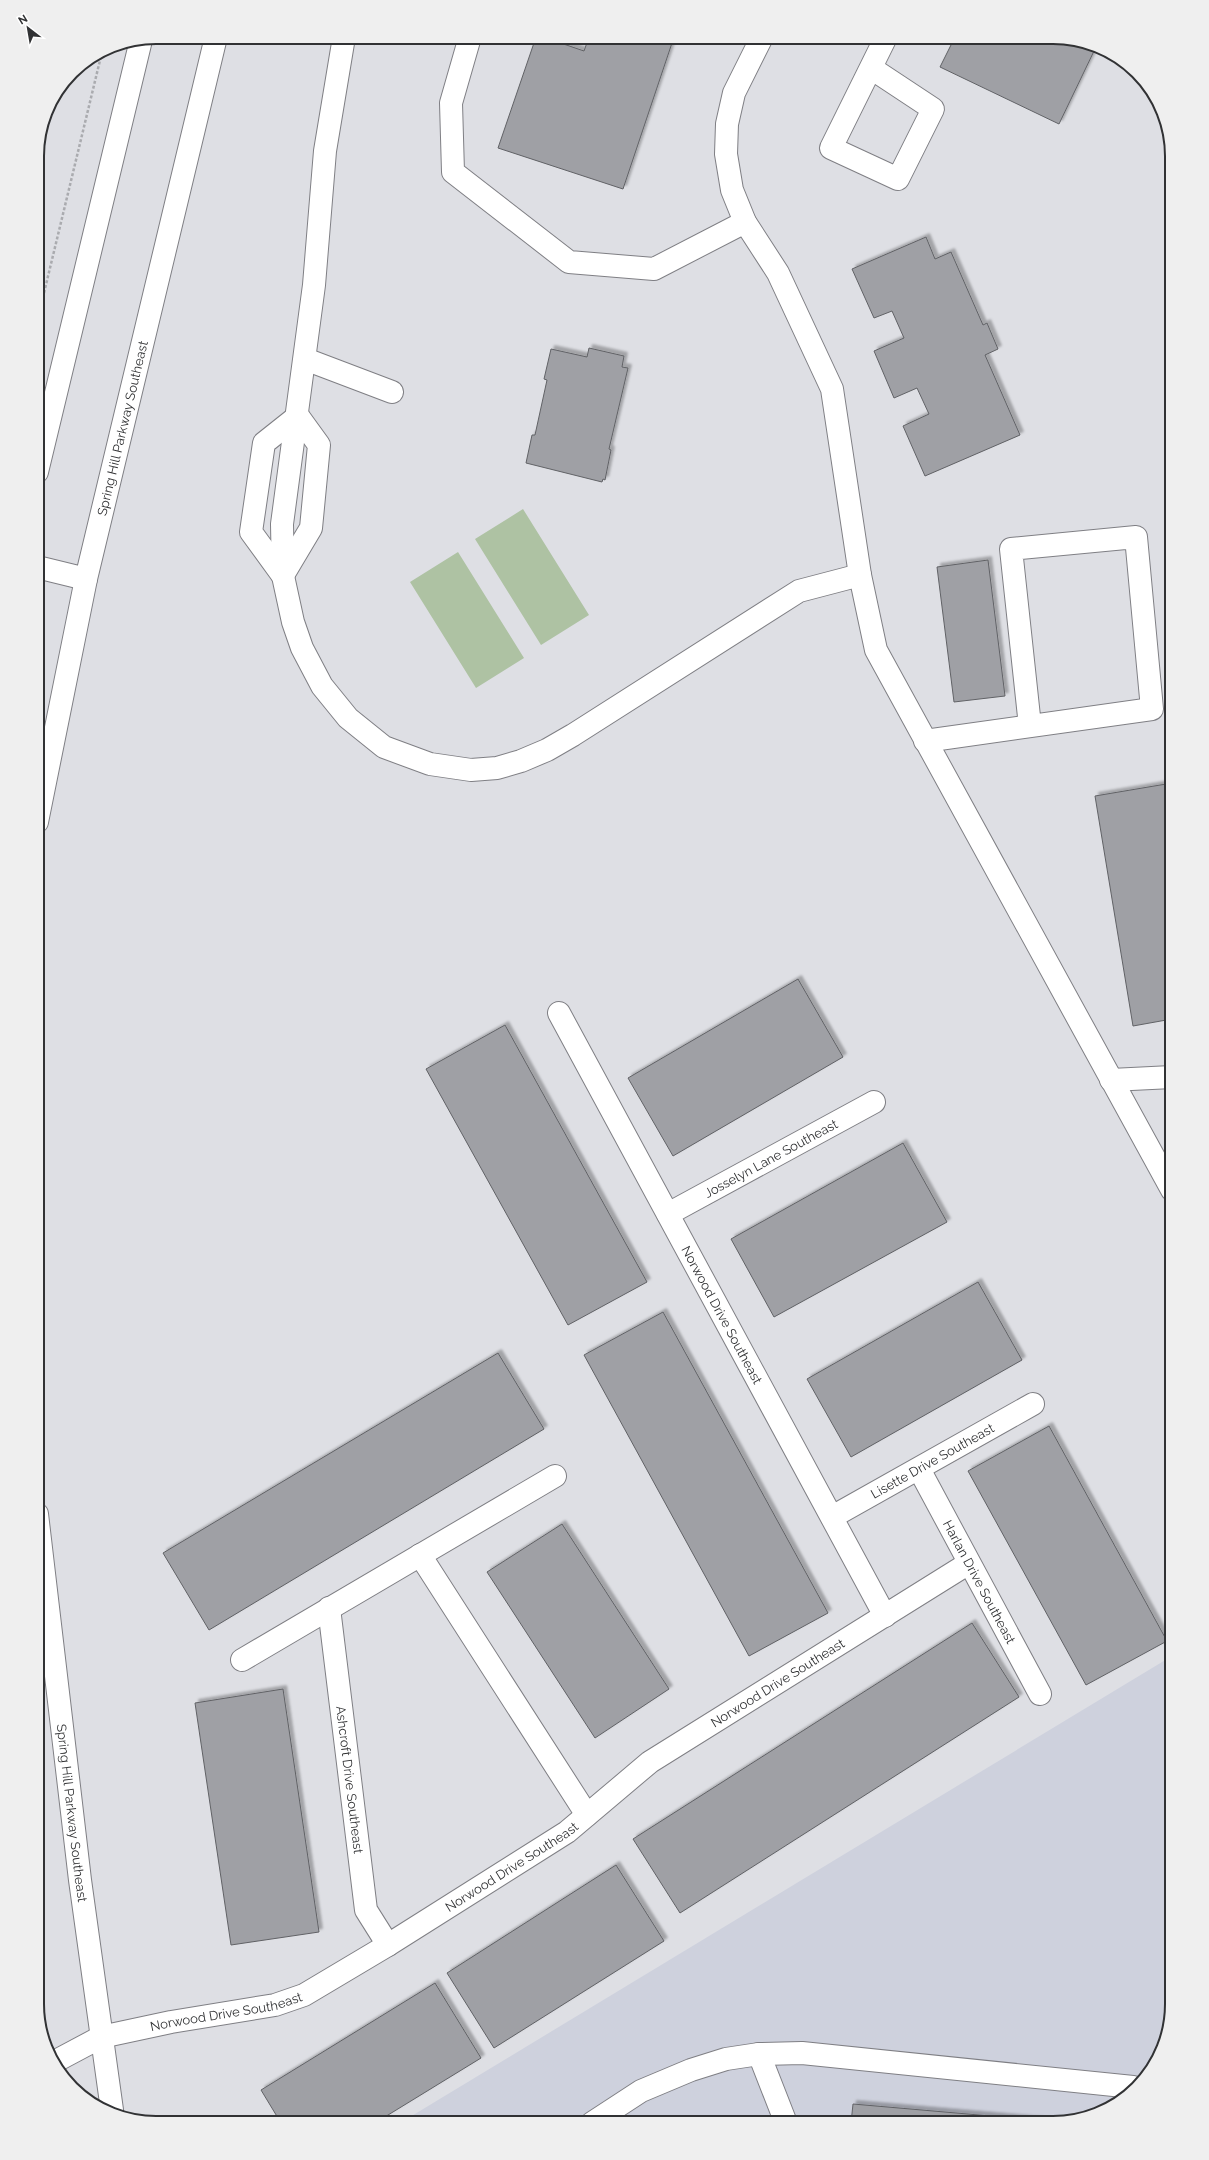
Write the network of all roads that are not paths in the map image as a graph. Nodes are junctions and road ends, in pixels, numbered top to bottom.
1 (214, 44) edge
2 (343, 44) edge
3 (468, 44) edge
4 (758, 44) edge
5 (883, 44) edge
6 (140, 45) edge
7 (871, 68) junction
8 (745, 222) junction
9 (305, 358) junction
10 (392, 392) dead end
11 (298, 416) junction
12 (44, 443) edge
13 (44, 569) edge
14 (860, 575) junction
15 (283, 576) junction
16 (86, 579) junction
17 (1030, 726) junction
18 (926, 741) junction
19 (44, 787) edge
20 (559, 1013) dead end
21 (1165, 1077) edge
22 (1112, 1080) junction
23 (874, 1102) dead end
24 (1165, 1177) edge
25 (668, 1214) junction
26 (1033, 1404) dead end
27 (919, 1469) junction
28 (555, 1476) dead end
29 (832, 1517) junction
30 (420, 1555) junction
31 (969, 1563) junction
32 (44, 1574) edge
33 (329, 1608) junction
34 (885, 1616) junction
35 (242, 1660) dead end
36 (1040, 1694) dead end
37 (587, 1815) junction
38 (388, 1945) junction
39 (101, 2037) junction
40 (759, 2054) junction
41 (59, 2059) edge
42 (1128, 2087) edge
43 (111, 2106) edge
44 (616, 2116) edge
45 (783, 2116) edge

1 - 16 street, Spring Hill Parkway Southeast
2 - 9 street
3 - 8 street
4 - 8 street
5 - 7 street
6 - 12 street
7 - 7 street
8 - 14 street
9 - 10 street
9 - 11 street
11 - 15 street
11 - 15 street
11 - 15 street
13 - 16 street
14 - 15 street
14 - 18 street
16 - 19 street, Spring Hill Parkway Southeast
17 - 17 street
17 - 18 street
18 - 22 street
20 - 25 street, Norwood Drive Southeast
21 - 22 street
22 - 24 street
23 - 25 street, Josselyn Lane Southeast
25 - 29 street, Norwood Drive Southeast
26 - 27 street, Lisette Drive Southeast
27 - 29 street, Lisette Drive Southeast
27 - 31 street, Harlan Drive Southeast
28 - 30 street
29 - 34 street, Norwood Drive Southeast
30 - 33 street
30 - 37 street
31 - 34 street, Norwood Drive Southeast
31 - 36 street, Harlan Drive Southeast
32 - 39 street, Spring Hill Parkway Southeast
33 - 35 street
33 - 38 street, Ashcroft Drive Southeast
34 - 37 street, Norwood Drive Southeast
37 - 38 street, Norwood Drive Southeast
38 - 39 street, Norwood Drive Southeast
39 - 41 street, Norwood Drive Southeast
39 - 43 street, Spring Hill Parkway Southeast
40 - 42 street
40 - 44 street
40 - 45 street

